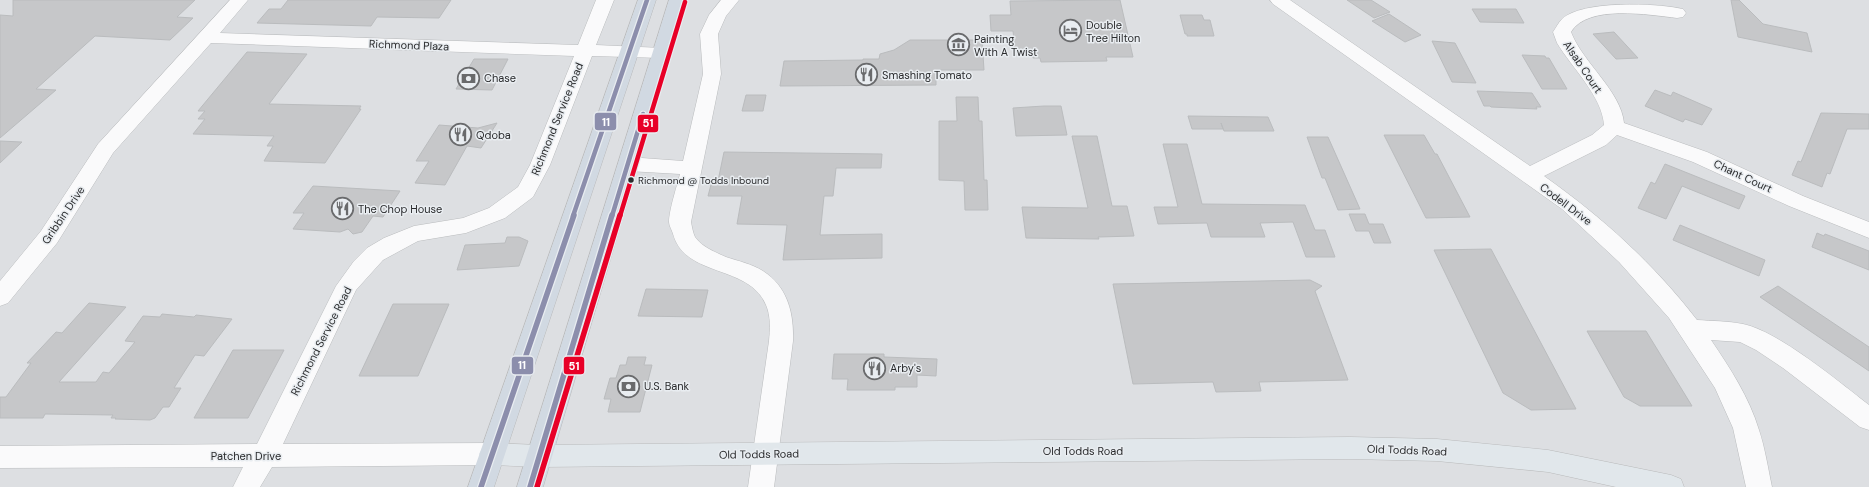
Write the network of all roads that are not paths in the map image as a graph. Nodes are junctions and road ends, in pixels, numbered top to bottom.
1 (239, 0) edge
2 (605, 0) edge
3 (647, 0) edge
4 (678, 0) edge
5 (730, 0) edge
6 (1279, 0) edge
7 (1677, 13) dead end
8 (206, 38) junction
9 (585, 50) junction
10 (629, 52) junction
11 (662, 53) junction
12 (1614, 127) junction
13 (628, 164) junction
14 (692, 168) junction
15 (1528, 176) junction
16 (1869, 230) edge
17 (0, 297) edge
18 (1690, 329) junction
19 (1869, 419) edge
20 (492, 454) junction
21 (764, 454) junction
22 (264, 456) junction
23 (539, 456) junction
24 (0, 458) edge
25 (246, 487) edge
26 (481, 487) edge
27 (530, 487) edge
28 (761, 487) edge
29 (1671, 487) edge
30 (1759, 487) edge

1 - 8 street
2 - 9 street, Richmond Service Road
3 - 10 highway
4 - 11 highway
5 - 14 street
6 - 15 street, Codell Drive
7 - 12 street, Alsab Court
8 - 9 street, Richmond Plaza
8 - 17 street, Gribbin Drive
9 - 10 street, Richmond Plaza
9 - 22 street, Richmond Service Road
10 - 11 street, Richmond Plaza
10 - 20 highway
11 - 13 highway
12 - 15 street
12 - 16 street, Chant Court
13 - 14 street
13 - 23 highway
14 - 21 street
15 - 18 street, Codell Drive
18 - 19 street
18 - 30 street, Codell Drive
20 - 22 street, Patchen Drive
20 - 23 main road, Old Todds Road
20 - 26 highway
21 - 23 main road, Old Todds Road
21 - 28 street
21 - 29 main road, Old Todds Road
22 - 24 street, Patchen Drive
22 - 25 street, Richmond Service Road
23 - 27 highway

